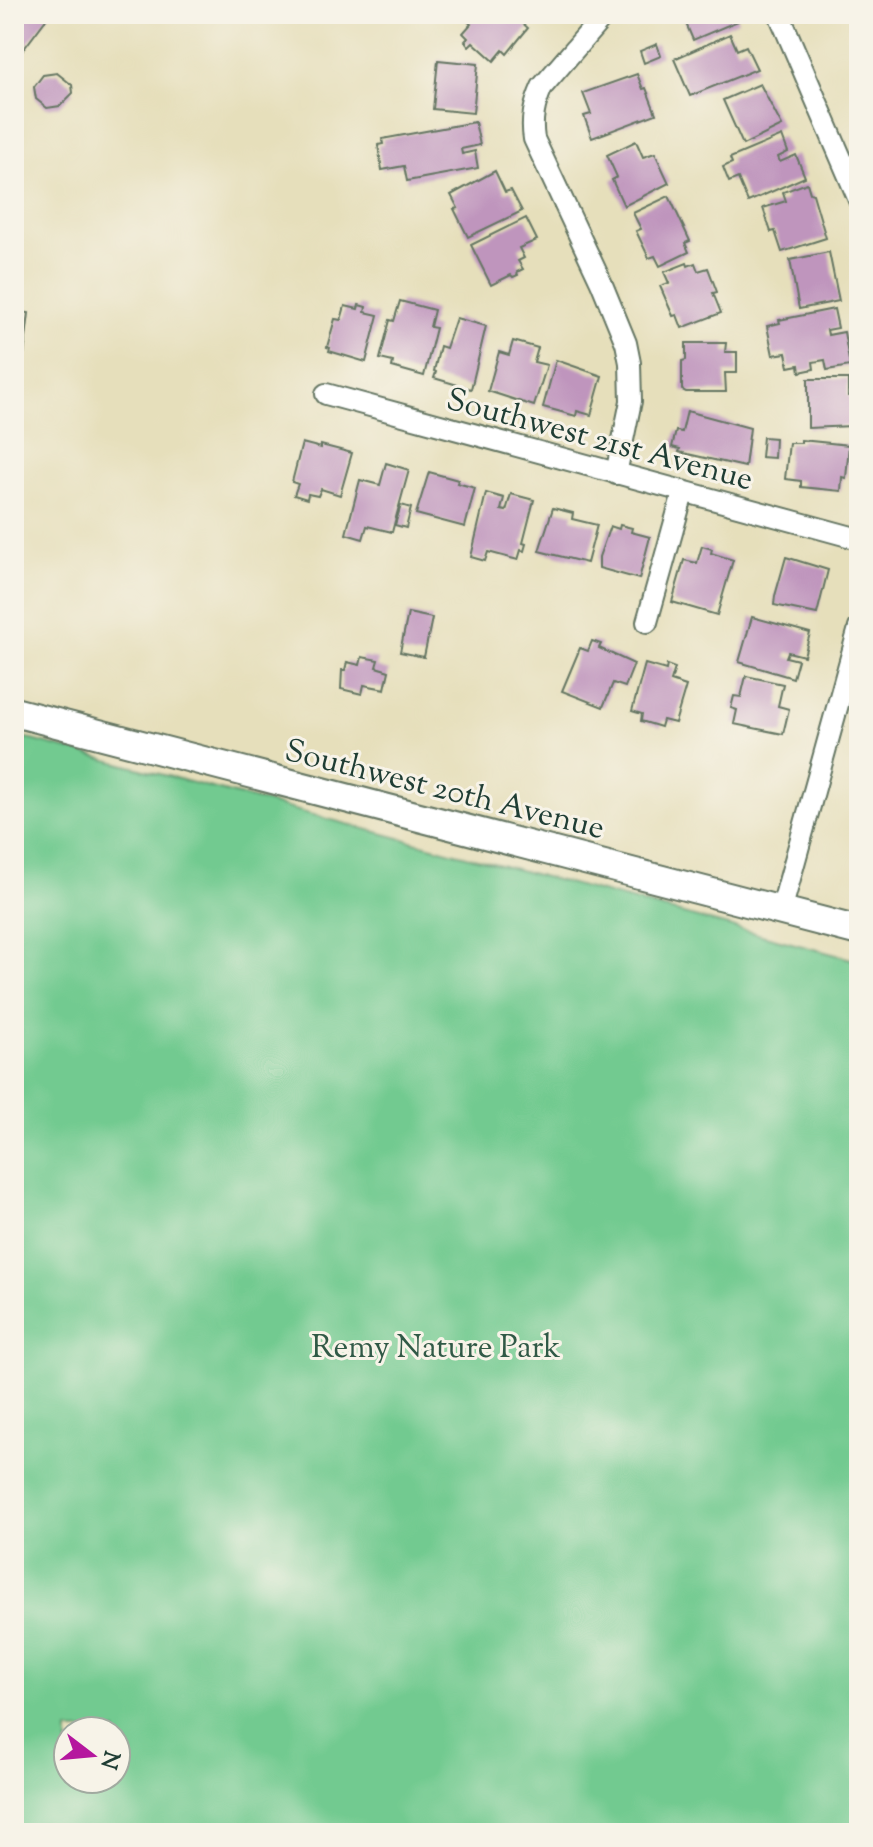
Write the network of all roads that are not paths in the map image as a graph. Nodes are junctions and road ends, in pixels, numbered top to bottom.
1 (605, 14) edge
2 (779, 14) edge
3 (859, 200) edge
4 (326, 394) dead end
5 (616, 474) junction
6 (683, 493) junction
7 (859, 539) edge
8 (647, 622) dead end
9 (859, 628) edge
10 (14, 712) edge
11 (781, 911) junction
12 (859, 931) edge

1 - 5 street
2 - 3 street
4 - 5 street, Southwest 21st Avenue
5 - 6 street, Southwest 21st Avenue
6 - 7 street, Southwest 21st Avenue
6 - 8 street
9 - 11 street
10 - 11 street, Southwest 20th Avenue
11 - 12 street, Southwest 20th Avenue

